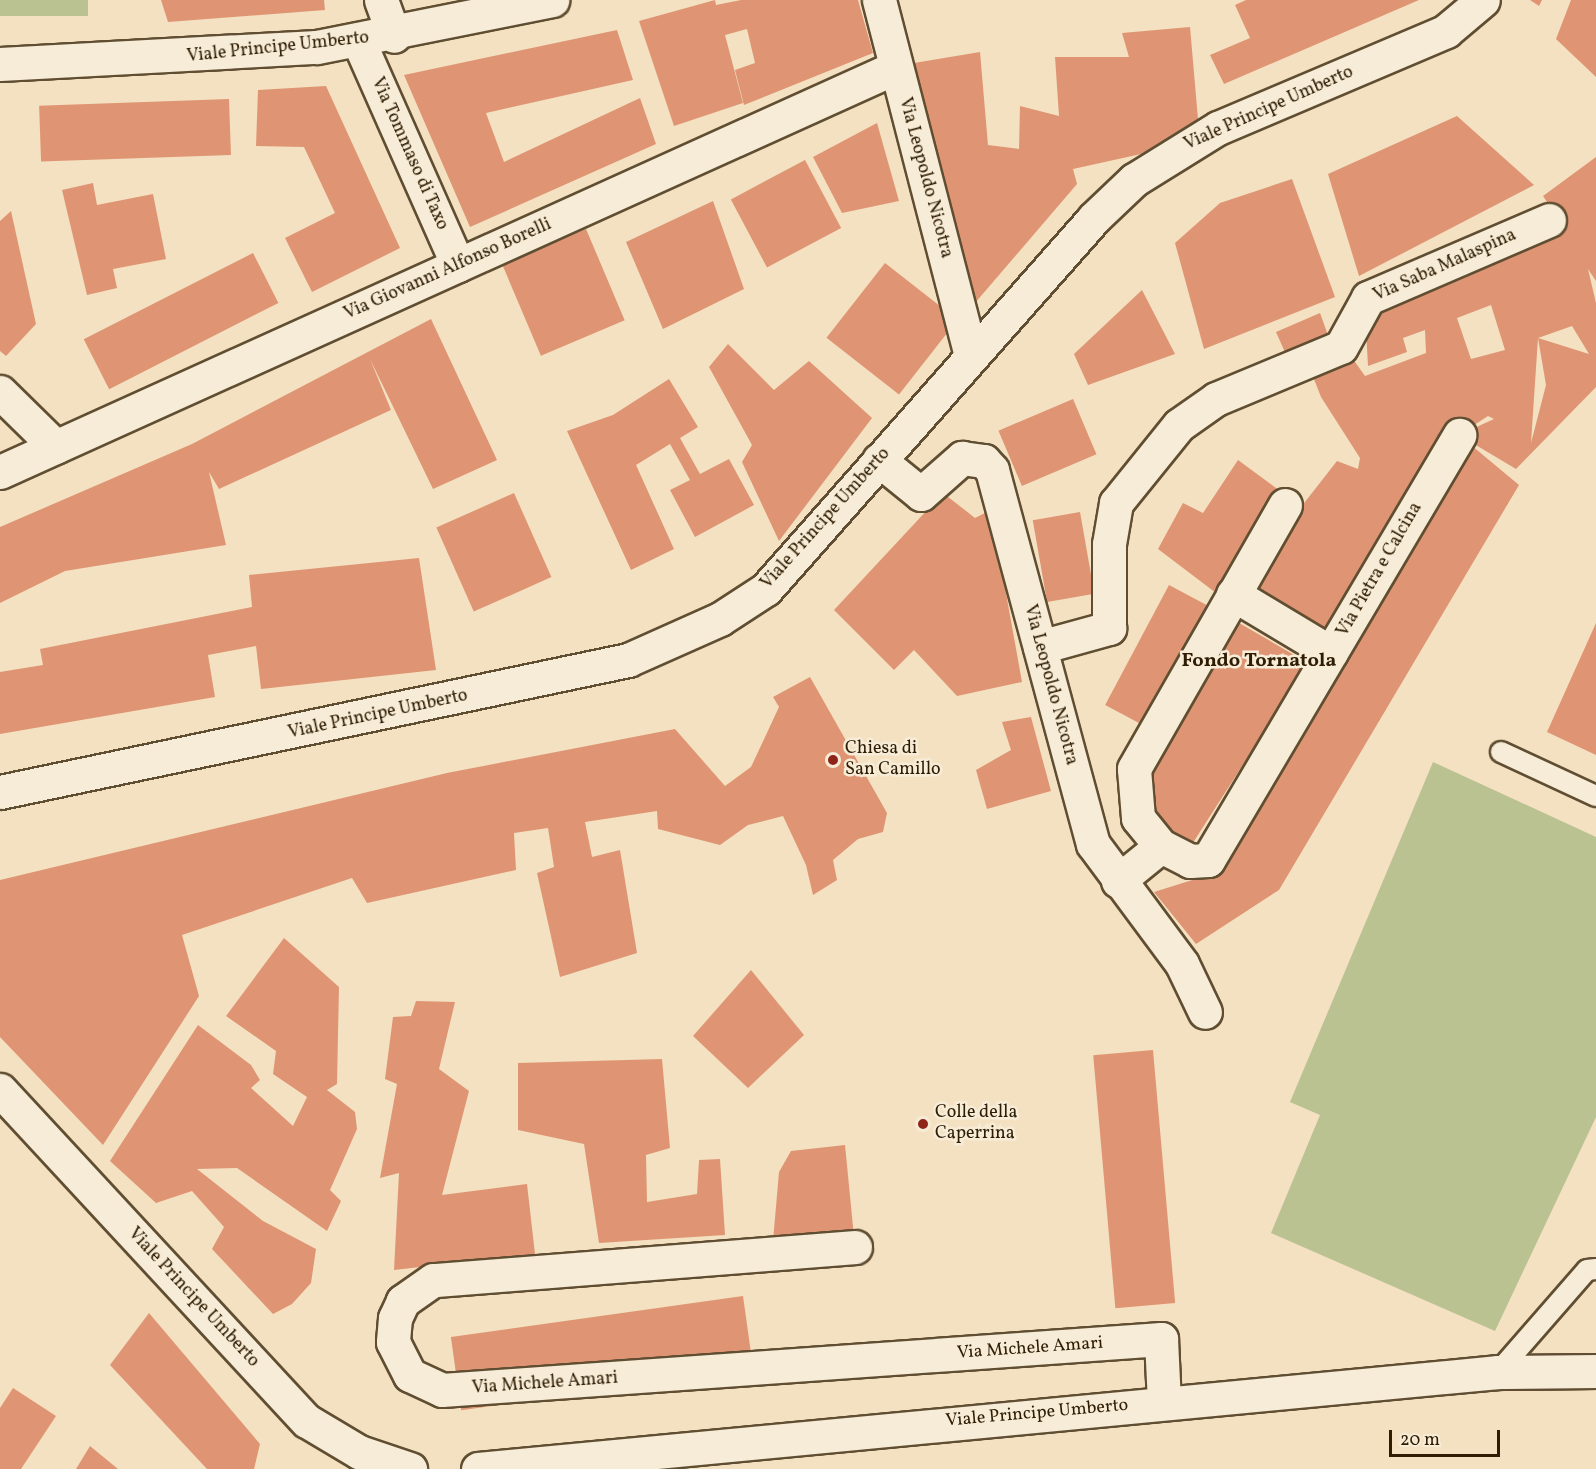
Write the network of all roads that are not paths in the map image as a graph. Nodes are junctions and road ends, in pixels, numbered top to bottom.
1 (381, 0) edge
2 (552, 0) edge
3 (879, 0) edge
4 (1483, 0) edge
5 (394, 36) junction
6 (359, 42) junction
7 (0, 64) edge
8 (896, 68) junction
9 (1549, 220) dead end
10 (458, 266) junction
11 (971, 356) junction
12 (0, 392) edge
13 (1459, 435) dead end
14 (56, 447) junction
15 (879, 460) junction
16 (0, 472) edge
17 (1285, 505) dead end
18 (1233, 594) junction
19 (1040, 647) junction
20 (1331, 653) junction
21 (1501, 752) dead end
22 (0, 792) edge
23 (1596, 796) edge
24 (1161, 846) junction
25 (1118, 881) junction
26 (1205, 1012) dead end
27 (0, 1090) edge
28 (855, 1247) dead end
29 (1596, 1269) edge
30 (1596, 1371) edge
31 (1498, 1372) junction
32 (1164, 1403) junction
33 (354, 1461) edge
34 (411, 1469) edge
35 (478, 1469) edge

1 - 5 street
2 - 5 street, Viale Principe Umberto
3 - 8 street, Via Leopoldo Nicotra
4 - 11 street, Viale Principe Umberto
5 - 6 street, Viale Principe Umberto
6 - 7 street, Viale Principe Umberto
6 - 10 street, Via Tommaso di Taxo
8 - 10 street, Via Giovanni Alfonso Borelli
8 - 11 street, Via Leopoldo Nicotra
9 - 19 street, Via Saba Malaspina
10 - 14 street, Via Giovanni Alfonso Borelli
11 - 15 street, Viale Principe Umberto
12 - 14 street
13 - 20 street, Via Pietra e Calcina
14 - 16 street, Via Giovanni Alfonso Borelli
15 - 19 street, Via Leopoldo Nicotra
15 - 22 street, Viale Principe Umberto
17 - 18 street
18 - 20 street
18 - 24 street
19 - 25 street, Via Leopoldo Nicotra
20 - 24 street, Via Pietra e Calcina
21 - 23 lane
24 - 25 street
25 - 26 street, Via Leopoldo Nicotra
27 - 33 street, Viale Principe Umberto
28 - 32 street, Via Michele Amari
29 - 31 lane
30 - 31 street, Viale Principe Umberto
31 - 32 street, Viale Principe Umberto
32 - 35 street, Viale Principe Umberto
33 - 34 street, Viale Principe Umberto

